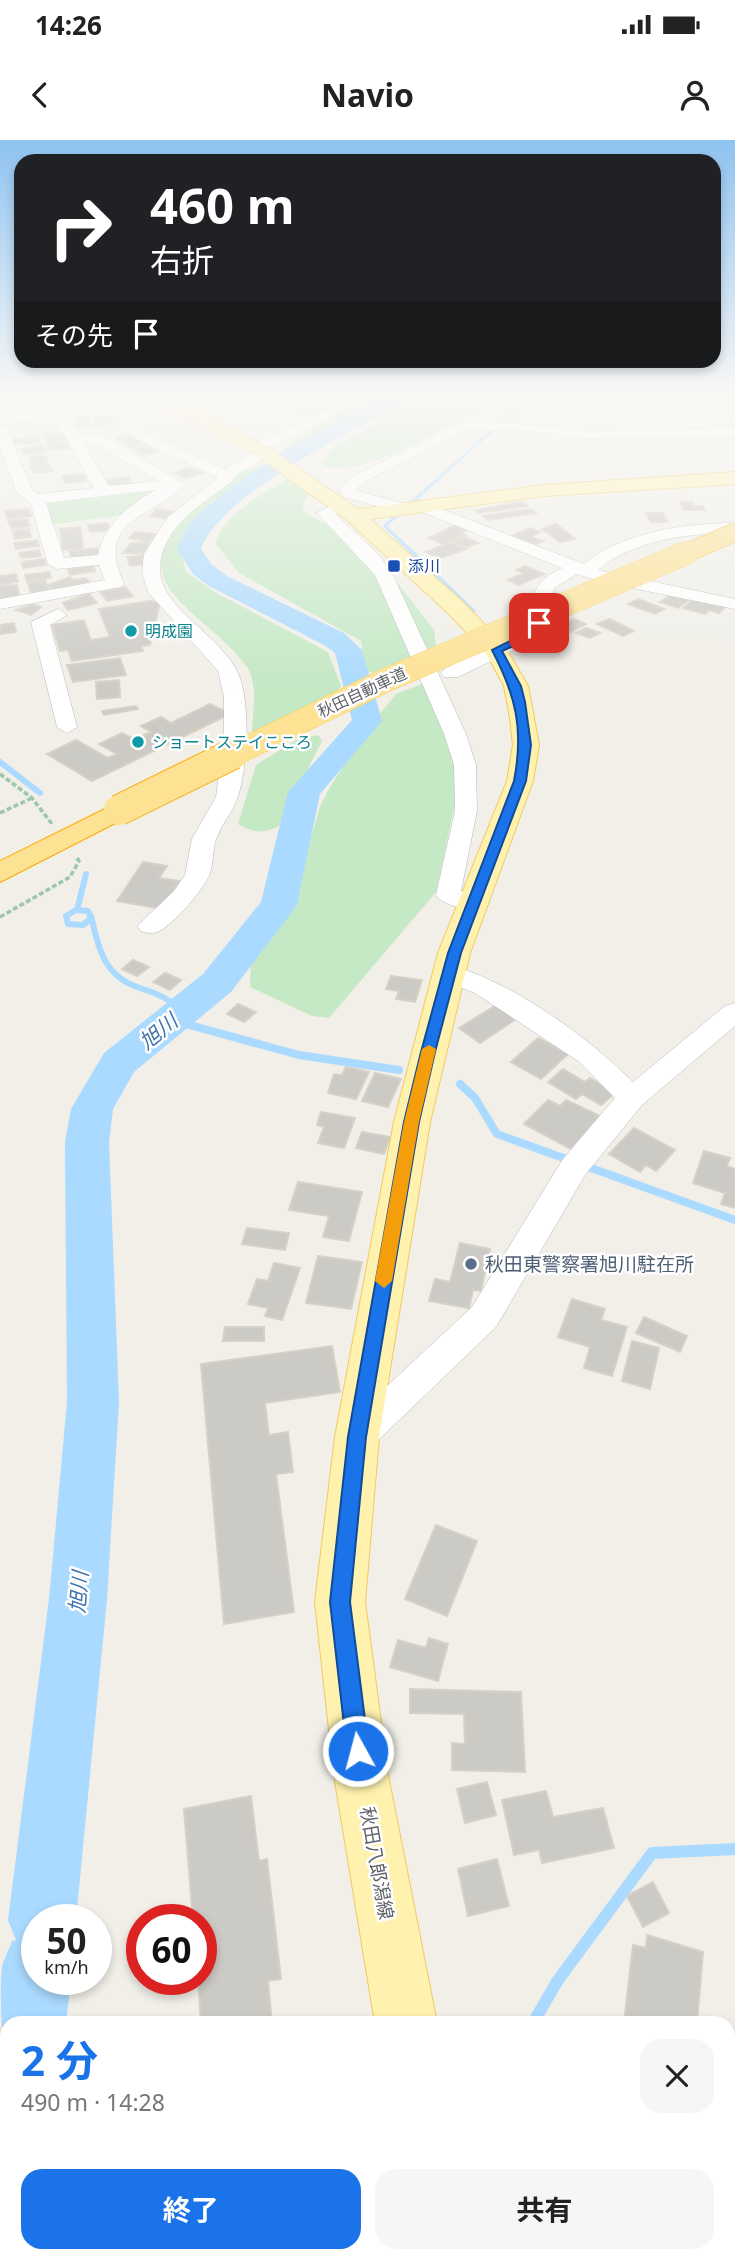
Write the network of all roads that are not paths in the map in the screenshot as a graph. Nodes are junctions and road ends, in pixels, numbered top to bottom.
1 (51, 494) edge
2 (161, 494) edge
3 (206, 494) edge
4 (326, 494) edge
5 (349, 494) edge
6 (519, 494) edge
7 (25, 496) joint
8 (412, 507) junction
9 (347, 511) junction
10 (735, 530) edge
11 (106, 559) junction
12 (580, 570) junction
13 (0, 604) edge
14 (735, 604) edge
15 (60, 608) junction
16 (496, 650) junction
17 (451, 673) dead end
18 (67, 727) dead end
19 (0, 873) edge
20 (472, 902) junction
21 (150, 926) dead end
22 (449, 973) junction
23 (735, 1012) edge
24 (632, 1098) junction
25 (357, 1437) junction
26 (405, 2016) edge

1 - 7 street
2 - 11 street
3 - 21 street
4 - 9 main road, 秋田八郎潟線
5 - 8 street
6 - 8 main road
7 - 11 street
8 - 9 main road
8 - 12 street
9 - 16 main road, 秋田八郎潟線
9 - 20 street
10 - 12 street
10 - 19 highway, 秋田自動車道, bridge
11 - 15 street
12 - 14 street
12 - 16 street
13 - 15 street
15 - 18 street
16 - 17 street
16 - 20 main road, 秋田八郎潟線
20 - 22 main road, 秋田八郎潟線
22 - 24 street
22 - 25 main road, 秋田八郎潟線
23 - 24 street
24 - 25 street
25 - 26 main road, 秋田八郎潟線

